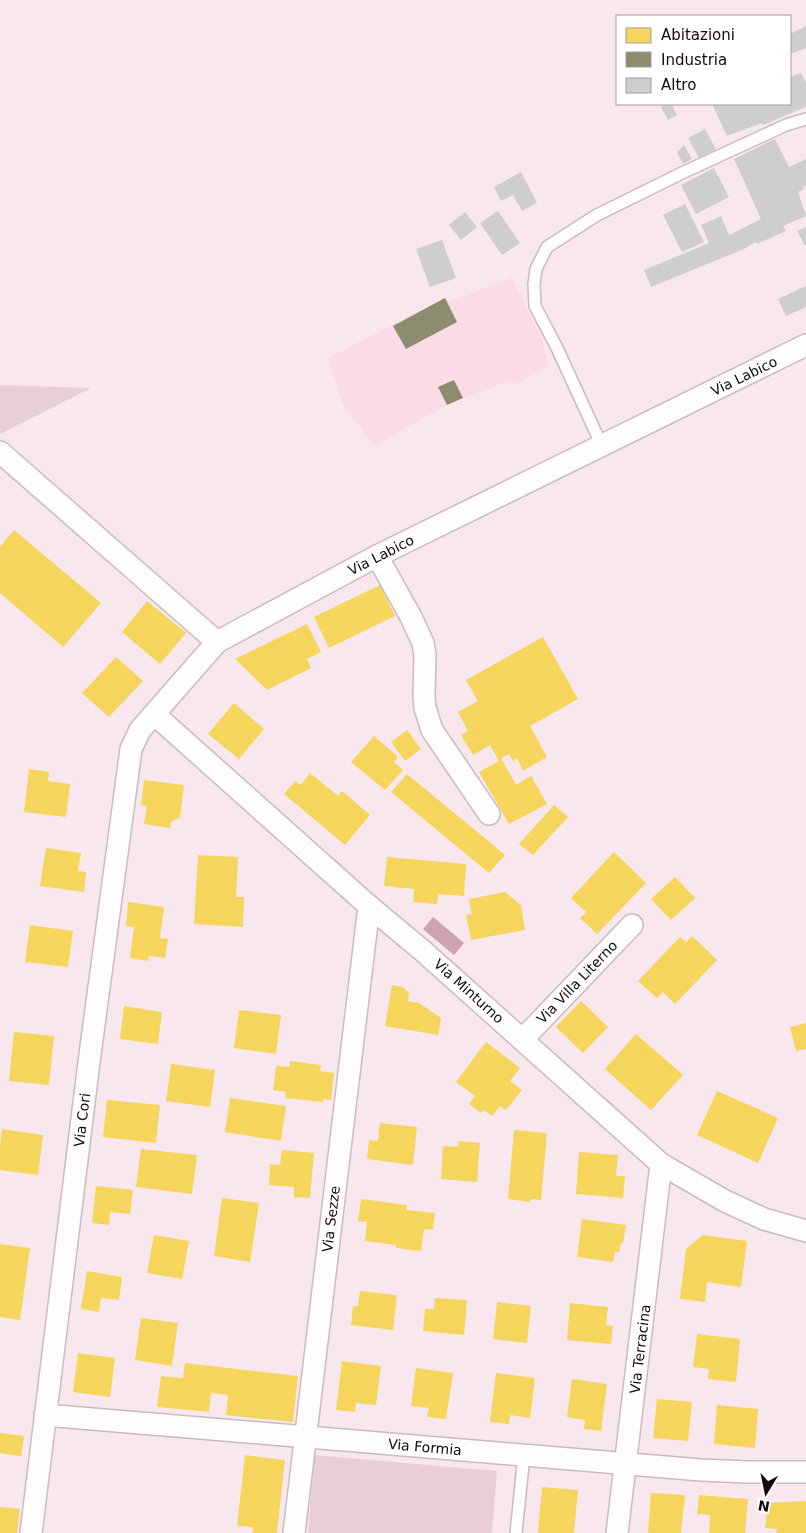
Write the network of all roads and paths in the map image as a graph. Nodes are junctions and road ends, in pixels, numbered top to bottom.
1 (806, 119) edge
2 (806, 345) edge
3 (602, 446) junction
4 (0, 452) edge
5 (377, 556) junction
6 (216, 642) junction
7 (154, 714) junction
8 (489, 814) dead end
9 (369, 906) junction
10 (632, 925) dead end
11 (523, 1039) junction
12 (661, 1164) junction
13 (806, 1232) edge
14 (45, 1415) junction
15 (306, 1437) junction
16 (524, 1455) junction
17 (626, 1464) junction
18 (806, 1472) edge
19 (30, 1533) edge
20 (294, 1533) edge
21 (516, 1533) edge
22 (617, 1533) edge

1 - 3 lane
2 - 3 street, Via Labico
3 - 5 street, Via Labico
4 - 6 street
5 - 6 street, Via Labico
5 - 8 street
6 - 7 street, Via Cori
7 - 9 street, Via Minturno
7 - 14 street, Via Cori
9 - 11 street, Via Minturno
9 - 15 street, Via Sezze
10 - 11 street, Via Villa Literno
11 - 12 street, Via Minturno
12 - 13 street, Via Minturno
12 - 17 street, Via Terracina
14 - 15 street, Via Formia
14 - 19 street, Via Cori
15 - 16 street, Via Formia
15 - 20 street, Via Sezze
16 - 17 street, Via Formia
16 - 21 lane
17 - 18 street, Via Formia
17 - 22 street, Via Terracina

